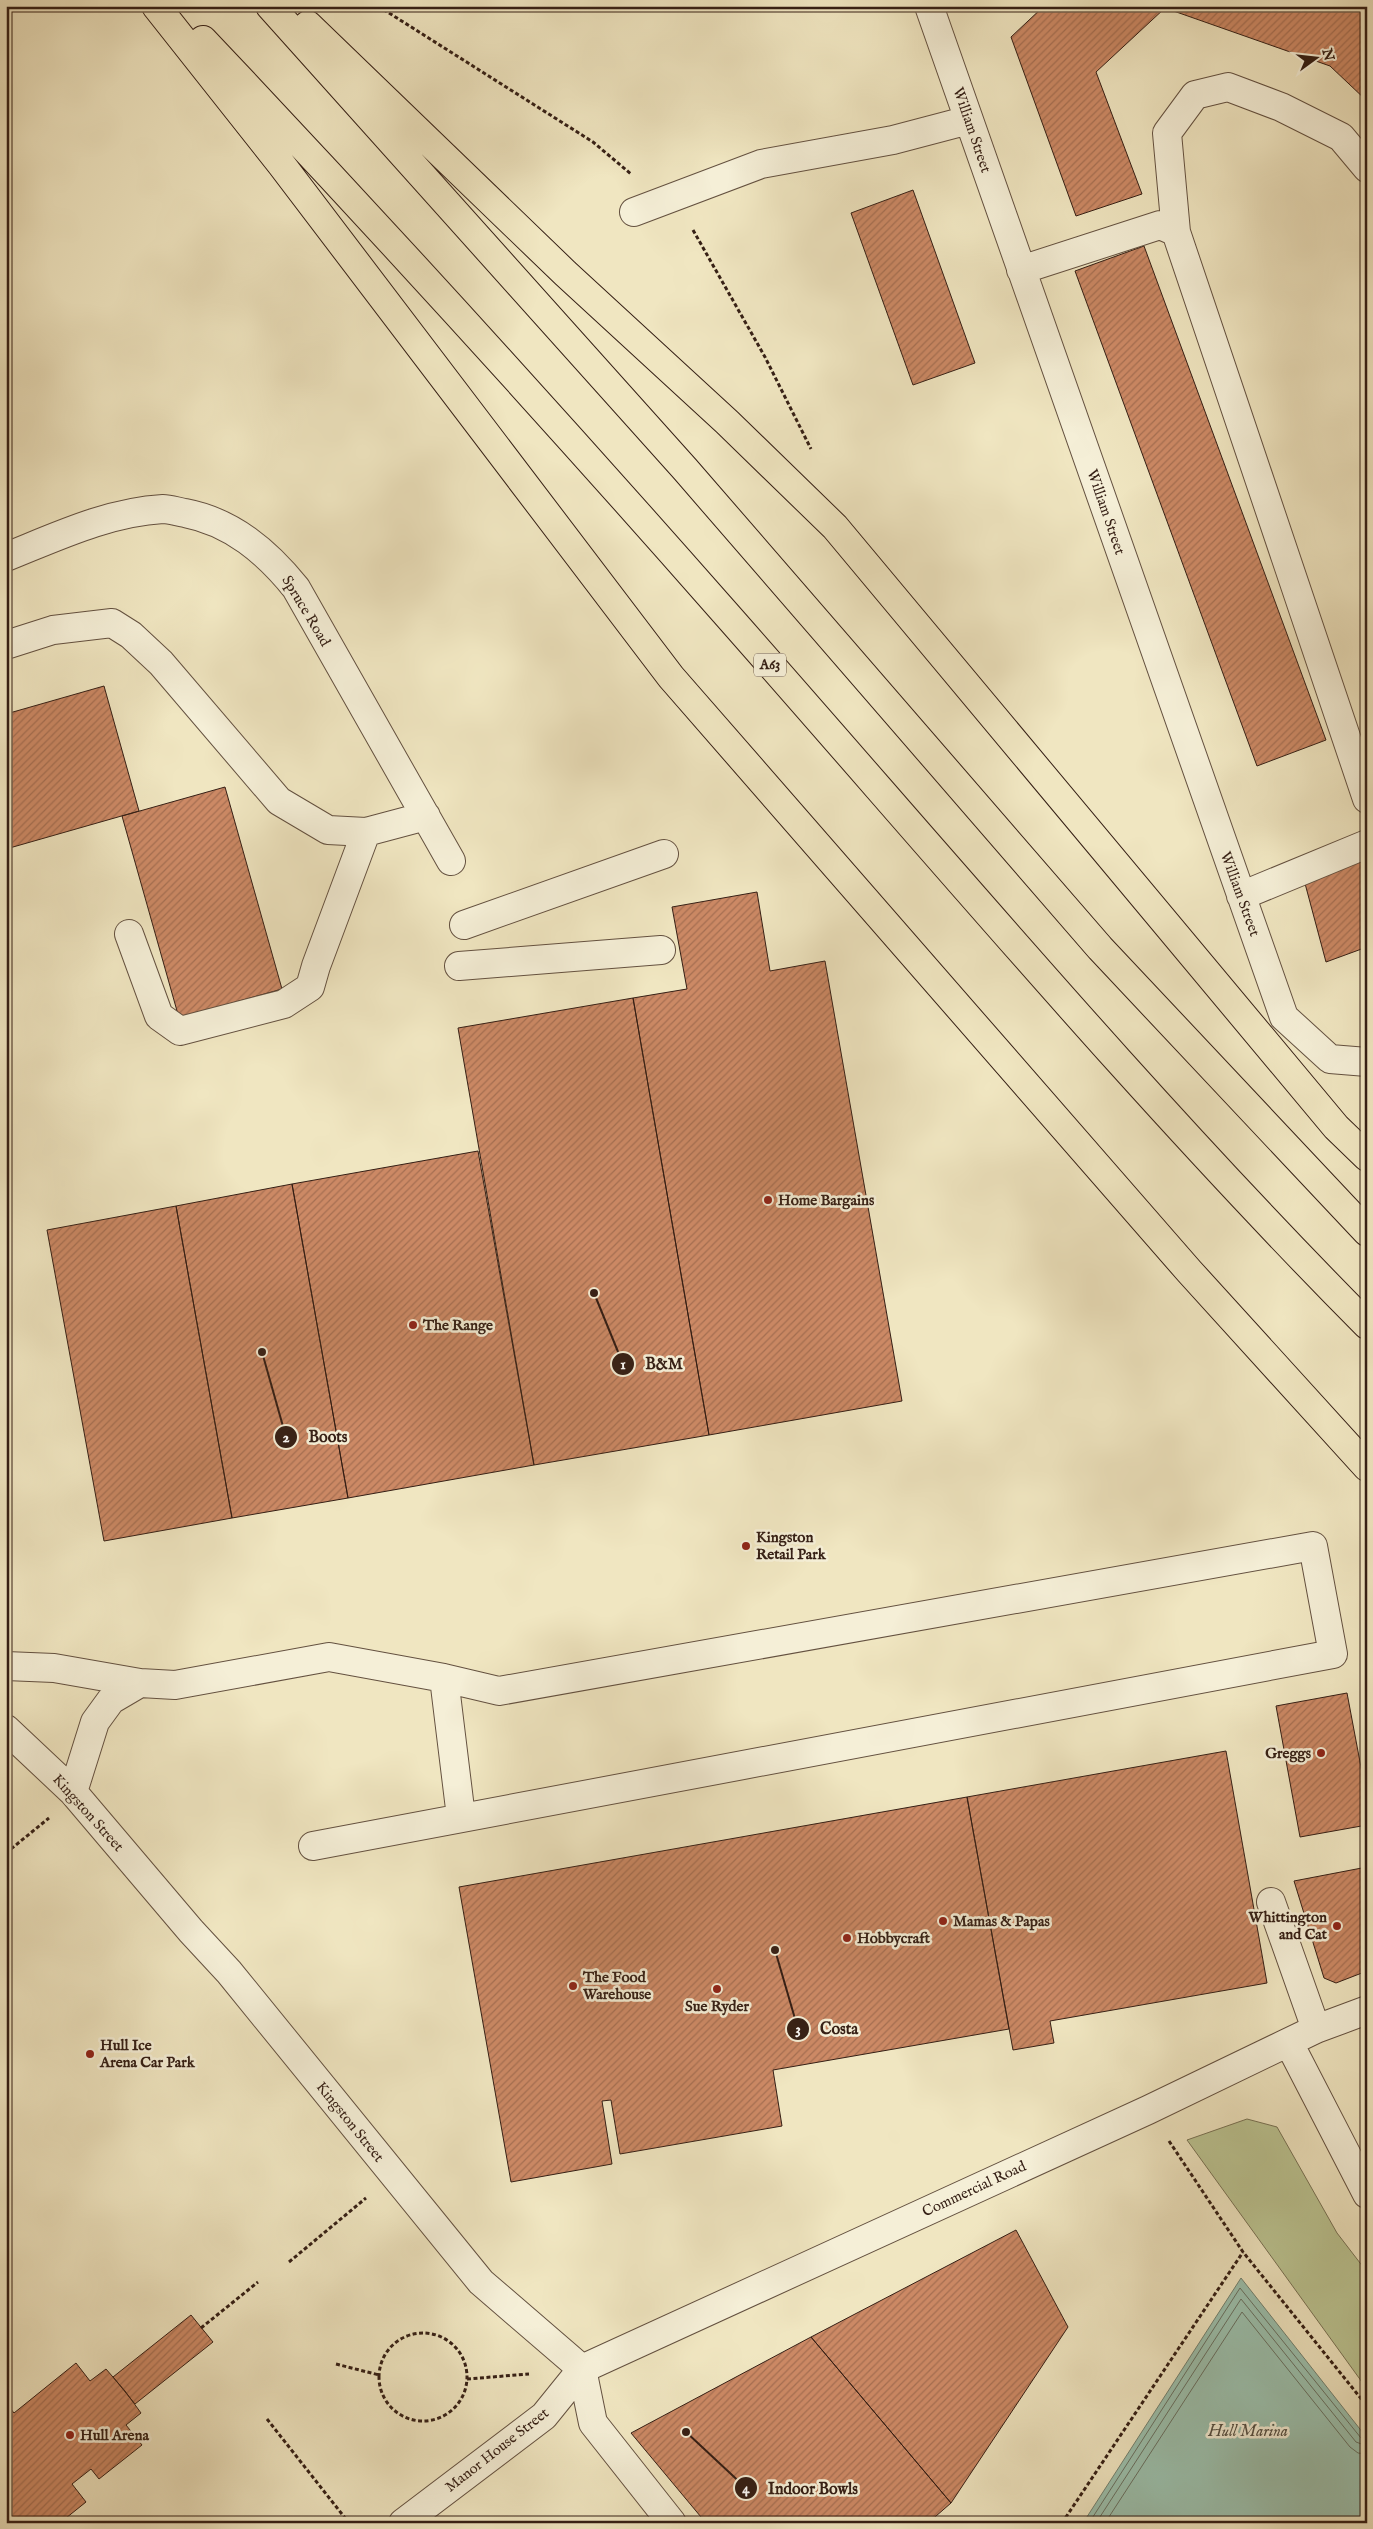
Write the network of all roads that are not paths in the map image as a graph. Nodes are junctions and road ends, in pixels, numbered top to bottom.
1 (156, 6) edge
2 (171, 6) edge
3 (270, 6) edge
4 (289, 6) edge
5 (929, 6) edge
6 (969, 120) junction
7 (1367, 168) edge
8 (634, 212) dead end
9 (1176, 232) junction
10 (1021, 270) junction
11 (6, 557) edge
12 (6, 645) edge
13 (1367, 799) edge
14 (426, 816) junction
15 (366, 832) junction
16 (1367, 844) edge
17 (664, 854) dead end
18 (451, 862) dead end
19 (1241, 896) junction
20 (464, 925) dead end
21 (129, 934) dead end
22 (661, 950) dead end
23 (459, 966) dead end
24 (1367, 1062) edge
25 (1367, 1157) edge
26 (1367, 1232) edge
27 (1367, 1325) edge
28 (1367, 1467) edge
29 (6, 1666) edge
30 (444, 1678) junction
31 (140, 1683) junction
32 (6, 1729) edge
33 (75, 1794) junction
34 (461, 1817) junction
35 (313, 1846) dead end
36 (1271, 1902) dead end
37 (1367, 2010) edge
38 (1316, 2029) junction
39 (1289, 2043) junction
40 (1367, 2194) edge
41 (582, 2369) junction
42 (403, 2523) edge
43 (672, 2523) edge

1 - 28 highway
2 - 27 highway, A63
3 - 26 highway
4 - 25 highway
5 - 6 street, William Street
6 - 8 street
6 - 10 street, William Street
7 - 9 street
9 - 10 street
9 - 13 street
10 - 19 street, William Street
11 - 14 street, Spruce Road
12 - 15 street
14 - 15 street
14 - 18 street, Spruce Road
15 - 21 street
16 - 19 street
17 - 20 street
19 - 24 street, William Street
22 - 23 street
29 - 31 street
30 - 31 street
30 - 34 street
30 - 34 street
31 - 33 street
32 - 33 street, Kingston Street
33 - 41 street, Kingston Street
34 - 35 street
36 - 38 street
37 - 38 street, Commercial Road
38 - 39 street, Commercial Road
39 - 40 street
39 - 41 street, Commercial Road
41 - 42 street, Manor House Street
41 - 43 street

